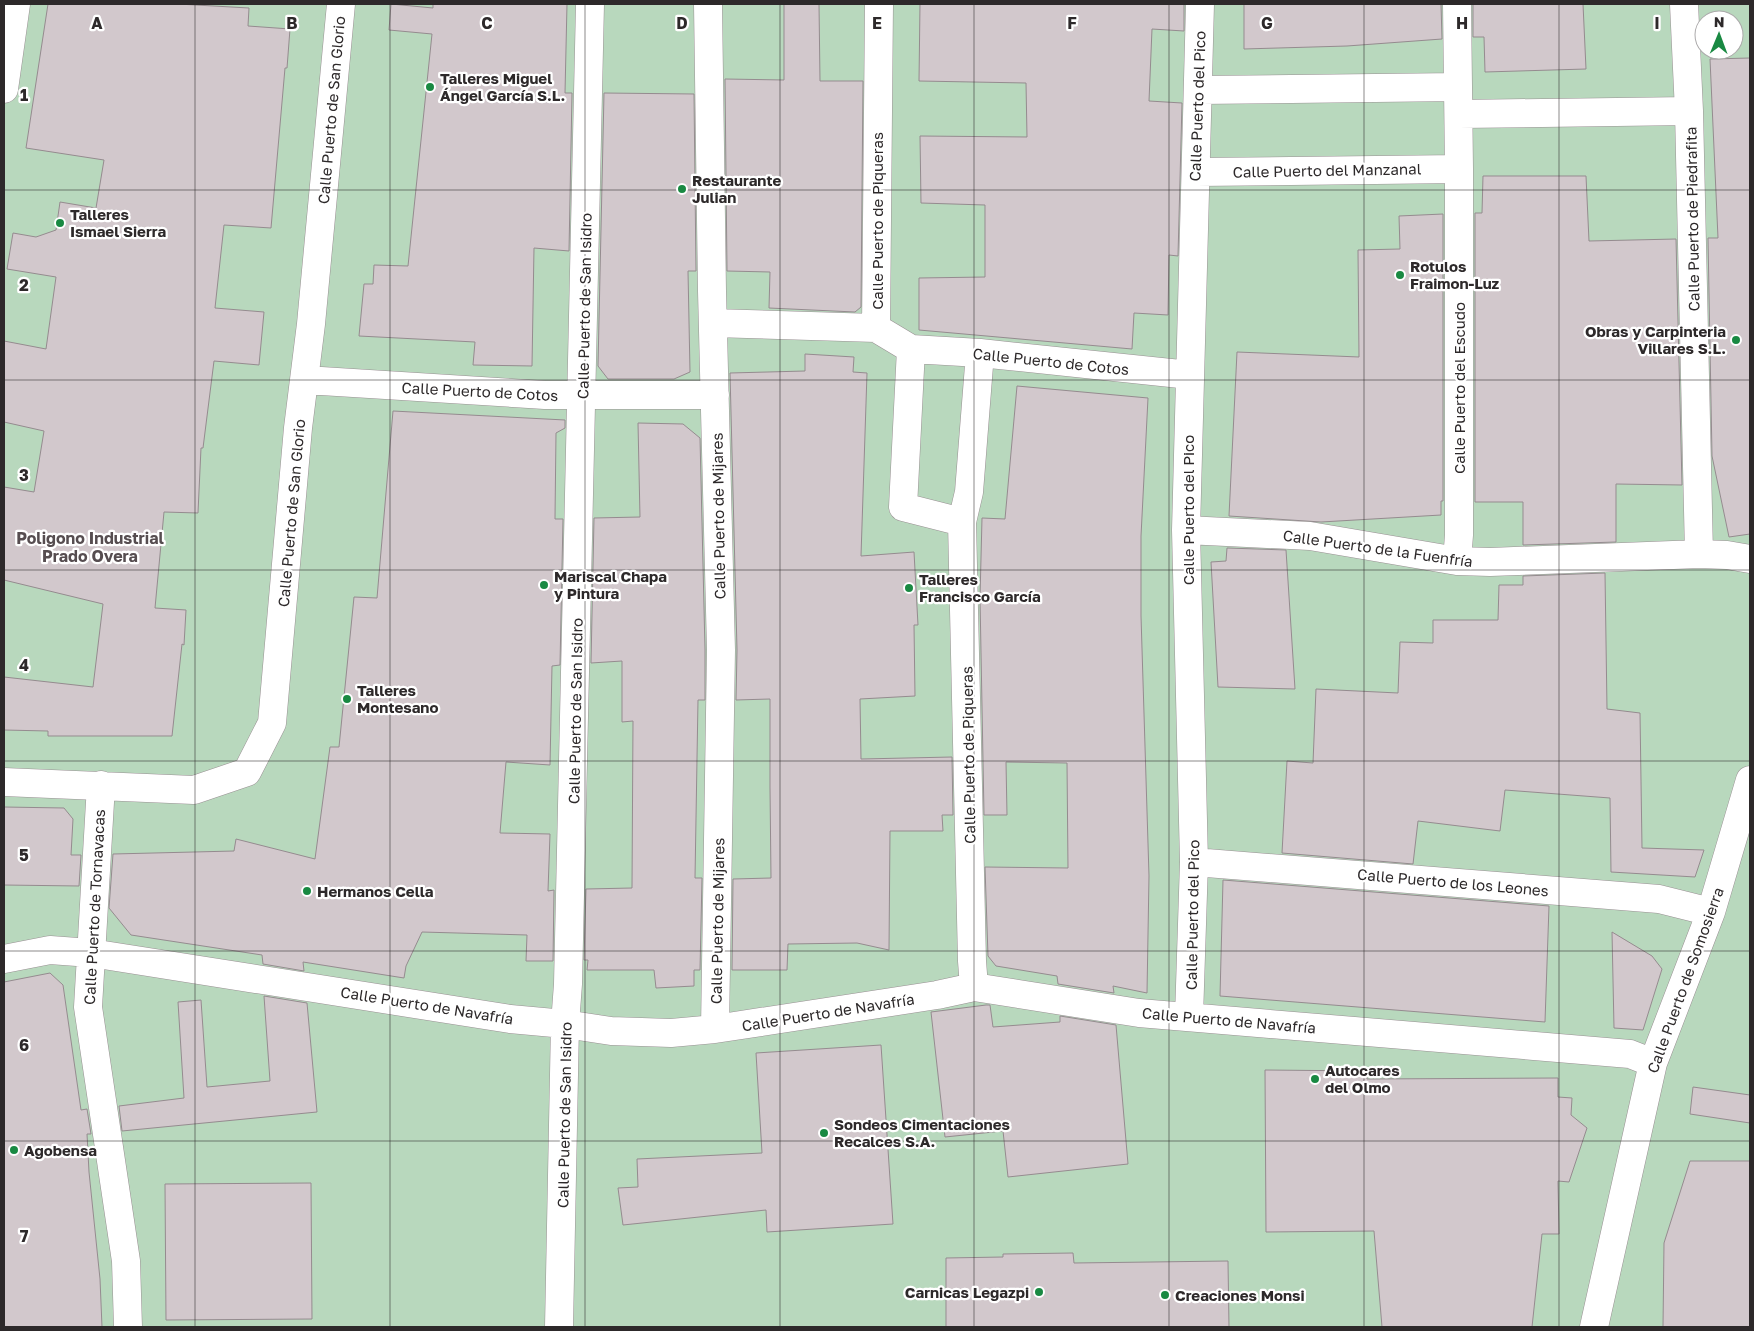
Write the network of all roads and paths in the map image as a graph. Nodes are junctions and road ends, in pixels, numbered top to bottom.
1 (16, 4) edge
2 (341, 4) edge
3 (590, 4) edge
4 (708, 4) edge
5 (879, 4) edge
6 (1200, 4) edge
7 (1457, 4) edge
8 (1684, 4) edge
9 (1458, 86) junction
10 (4, 89) edge
11 (1198, 90) junction
12 (1689, 111) junction
13 (1459, 114) junction
14 (1459, 169) junction
15 (1196, 172) junction
16 (713, 324) junction
17 (876, 328) junction
18 (911, 349) junction
19 (980, 353) junction
20 (1190, 376) junction
21 (305, 380) junction
22 (582, 395) junction
23 (715, 396) junction
24 (962, 522) junction
25 (1186, 530) junction
26 (1699, 554) junction
27 (1750, 559) edge
28 (1457, 561) junction
29 (1750, 780) edge
30 (4, 782) edge
31 (100, 785) junction
32 (1194, 862) junction
33 (1711, 912) junction
34 (91, 953) junction
35 (4, 959) edge
36 (974, 987) junction
37 (1189, 1017) junction
38 (565, 1024) junction
39 (715, 1029) junction
40 (1653, 1063) junction
41 (128, 1327) edge
42 (559, 1327) edge
43 (1594, 1327) edge

1 - 10 street
2 - 21 street, Calle Puerto de San Glorio
3 - 22 street, Calle Puerto de San Isidro
4 - 16 street, Calle Puerto de Mijares
5 - 17 street, Calle Puerto de Piqueras
6 - 11 street, Calle Puerto del Pico
7 - 9 street, Calle Puerto del Escudo
8 - 12 street, Calle Puerto de Piedrafita
9 - 11 street
9 - 13 street, Calle Puerto del Escudo
11 - 15 street, Calle Puerto del Pico
12 - 13 street
12 - 26 street, Calle Puerto de Piedrafita
13 - 14 street, Calle Puerto del Escudo
14 - 15 street, Calle Puerto del Manzanal
14 - 28 street, Calle Puerto del Escudo
15 - 20 street, Calle Puerto del Pico
16 - 17 street
16 - 23 street, Calle Puerto de Mijares
17 - 18 street, Calle Puerto de Piqueras
18 - 19 street, Calle Puerto de Cotos
18 - 24 street
19 - 20 street, Calle Puerto de Cotos
19 - 24 street, Calle Puerto de Piqueras
20 - 25 street, Calle Puerto del Pico
21 - 22 street, Calle Puerto de Cotos
21 - 31 street, Calle Puerto de San Glorio
22 - 23 street, Calle Puerto de Cotos
22 - 38 street, Calle Puerto de San Isidro
23 - 39 street, Calle Puerto de Mijares
24 - 36 street, Calle Puerto de Piqueras
25 - 28 street, Calle Puerto de la Fuenfría
25 - 32 street, Calle Puerto del Pico
26 - 27 street, Calle Puerto de la Fuenfría
26 - 28 street, Calle Puerto de la Fuenfría
29 - 33 street, Calle Puerto de Somosierra
30 - 31 street, Calle Puerto de San Glorio
31 - 34 street, Calle Puerto de Tornavacas
32 - 33 street, Calle Puerto de los Leones
32 - 37 street, Calle Puerto del Pico
33 - 40 street, Calle Puerto de Somosierra
34 - 35 street, Calle Puerto de Navafría
34 - 38 street, Calle Puerto de Navafría
34 - 41 street, Calle Puerto de Tornavacas
36 - 37 street, Calle Puerto de Navafría
36 - 39 street, Calle Puerto de Navafría
37 - 40 street, Calle Puerto de Navafría
38 - 39 street, Calle Puerto de Navafría
38 - 42 street, Calle Puerto de San Isidro
40 - 43 street, Calle Puerto de Somosierra

